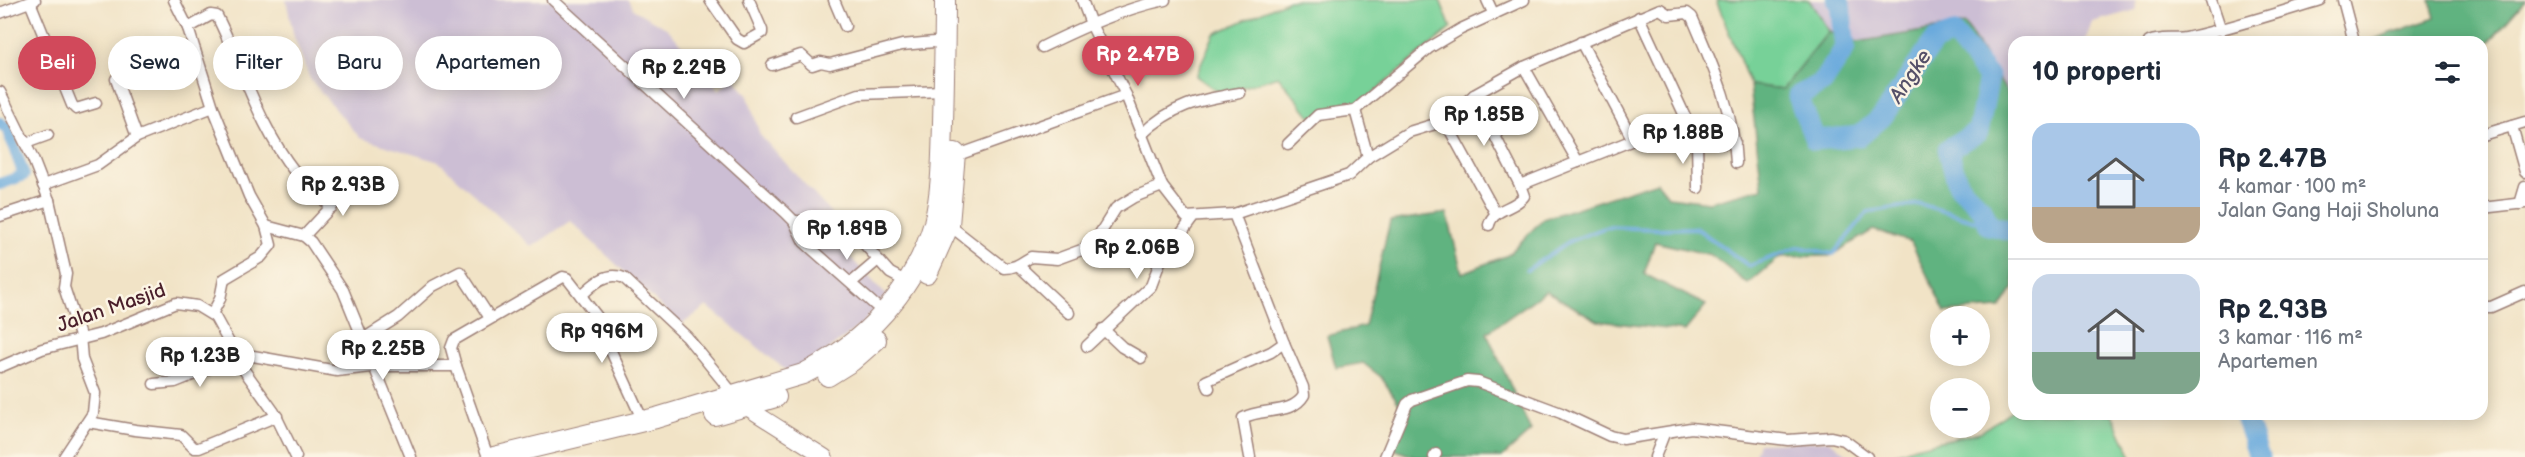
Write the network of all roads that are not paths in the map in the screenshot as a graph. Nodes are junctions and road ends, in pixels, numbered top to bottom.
1 (174, 0) edge
2 (553, 0) edge
3 (710, 0) edge
4 (749, 0) edge
5 (834, 0) edge
6 (945, 0) edge
7 (957, 0) edge
8 (1082, 0) edge
9 (1165, 0) edge
10 (1487, 0) edge
11 (1524, 0) edge
12 (2211, 0) edge
13 (2320, 0) edge
14 (2343, 0) edge
15 (32, 1) edge
16 (1144, 2) edge
17 (0, 13) edge
18 (1494, 15) junction
19 (1639, 17) junction
20 (1091, 24) junction
21 (845, 26) dead end
22 (188, 28) junction
23 (2221, 30) junction
24 (191, 36) edge
25 (2194, 36) edge
26 (2352, 36) edge
27 (945, 41) junction
28 (1581, 42) junction
29 (1042, 47) dead end
30 (772, 65) dead end
31 (1524, 67) junction
32 (201, 69) edge
33 (120, 90) edge
34 (944, 91) junction
35 (0, 92) edge
36 (1240, 93) dead end
37 (1126, 95) junction
38 (1474, 95) junction
39 (96, 103) dead end
40 (213, 107) junction
41 (1355, 110) junction
42 (796, 117) dead end
43 (1445, 121) junction
44 (2525, 122) edge
45 (2512, 126) junction
46 (2488, 133) edge
47 (48, 135) dead end
48 (1141, 135) junction
49 (137, 137) junction
50 (1633, 140) junction
51 (1697, 142) junction
52 (26, 143) junction
53 (1736, 143) junction
54 (1288, 144) dead end
55 (955, 156) junction
56 (1368, 157) junction
57 (1578, 162) junction
58 (1736, 163) dead end
59 (2525, 172) edge
60 (359, 177) dead end
61 (43, 185) junction
62 (1520, 185) junction
63 (1162, 186) junction
64 (2525, 187) edge
65 (1698, 188) dead end
66 (48, 200) junction
67 (2523, 203) edge
68 (332, 207) junction
69 (2488, 207) edge
70 (1234, 214) junction
71 (1496, 214) junction
72 (0, 216) edge
73 (1192, 219) junction
74 (794, 221) junction
75 (949, 225) junction
76 (1489, 225) dead end
77 (266, 226) junction
78 (304, 236) junction
79 (878, 260) junction
80 (1019, 266) junction
81 (908, 282) junction
82 (851, 283) junction
83 (2525, 292) edge
84 (581, 297) junction
85 (2488, 307) edge
86 (884, 313) junction
87 (1069, 313) dead end
88 (212, 314) junction
89 (490, 318) junction
90 (1103, 329) junction
91 (363, 339) junction
92 (79, 340) junction
93 (1284, 343) junction
94 (1087, 346) dead end
95 (237, 357) junction
96 (1141, 358) dead end
97 (374, 366) junction
98 (456, 366) junction
99 (0, 367) edge
100 (154, 384) dead end
101 (1209, 388) dead end
102 (741, 401) junction
103 (277, 416) junction
104 (643, 421) junction
105 (88, 422) junction
106 (1664, 434) junction
107 (64, 457) edge
108 (296, 457) edge
109 (411, 457) edge
110 (488, 457) edge
111 (494, 457) edge
112 (539, 457) edge
113 (825, 457) edge
114 (1250, 457) edge
115 (1385, 457) edge
116 (1655, 457) edge
117 (1867, 457) edge

1 - 22 street
2 - 74 street
3 - 4 street
5 - 21 street
6 - 27 highway
7 - 55 highway
8 - 20 street
9 - 16 street
10 - 18 street
11 - 18 street
12 - 23 street
13 - 23 street
14 - 26 street
15 - 17 street
15 - 39 street
16 - 20 street
18 - 41 street
19 - 28 street
19 - 51 street
19 - 53 street
20 - 29 street
20 - 37 street
22 - 24 street
22 - 68 street
23 - 25 street
27 - 30 street
27 - 34 highway
28 - 31 street
28 - 50 street
31 - 38 street
31 - 57 street
32 - 40 street
33 - 49 street
34 - 42 street
34 - 81 highway
35 - 52 street
36 - 48 street
37 - 48 street
37 - 55 street
38 - 43 street
38 - 62 street
40 - 49 street
40 - 77 street
41 - 54 street
41 - 56 street
43 - 56 street
43 - 71 street
44 - 45 street
45 - 46 street
45 - 59 street
47 - 52 street
48 - 63 street
49 - 61 street
50 - 51 street
50 - 57 street
51 - 53 street
51 - 65 street
52 - 61 street
53 - 58 street
55 - 75 highway
56 - 70 street
57 - 62 street
60 - 68 street
61 - 66 street
62 - 71 street
63 - 73 street
63 - 80 street
64 - 67 street
66 - 72 street
66 - 92 street
67 - 69 street
68 - 78 street
70 - 73 street
70 - 93 street
71 - 76 street
73 - 90 street
74 - 79 street
74 - 82 street
75 - 80 street
75 - 102 highway
77 - 78 street
77 - 88 street
78 - 91 street
79 - 81 street
79 - 82 street
80 - 87 street
81 - 86 highway
82 - 86 street
83 - 85 street
84 - 89 street
84 - 102 street
84 - 104 street
86 - 102 highway
88 - 92 street, Jalan Masjid
88 - 95 street
89 - 91 street
89 - 98 street
90 - 94 street
90 - 96 street
91 - 97 street
92 - 99 street, Jalan Masjid
92 - 105 street
93 - 101 street
93 - 114 street
95 - 97 street
95 - 100 street
95 - 103 street
97 - 98 street
97 - 109 street
98 - 110 street
102 - 104 highway
102 - 112 highway
102 - 113 main road
103 - 105 street
103 - 108 street
104 - 111 highway
105 - 107 street
106 - 115 street
106 - 116 street
106 - 117 street

